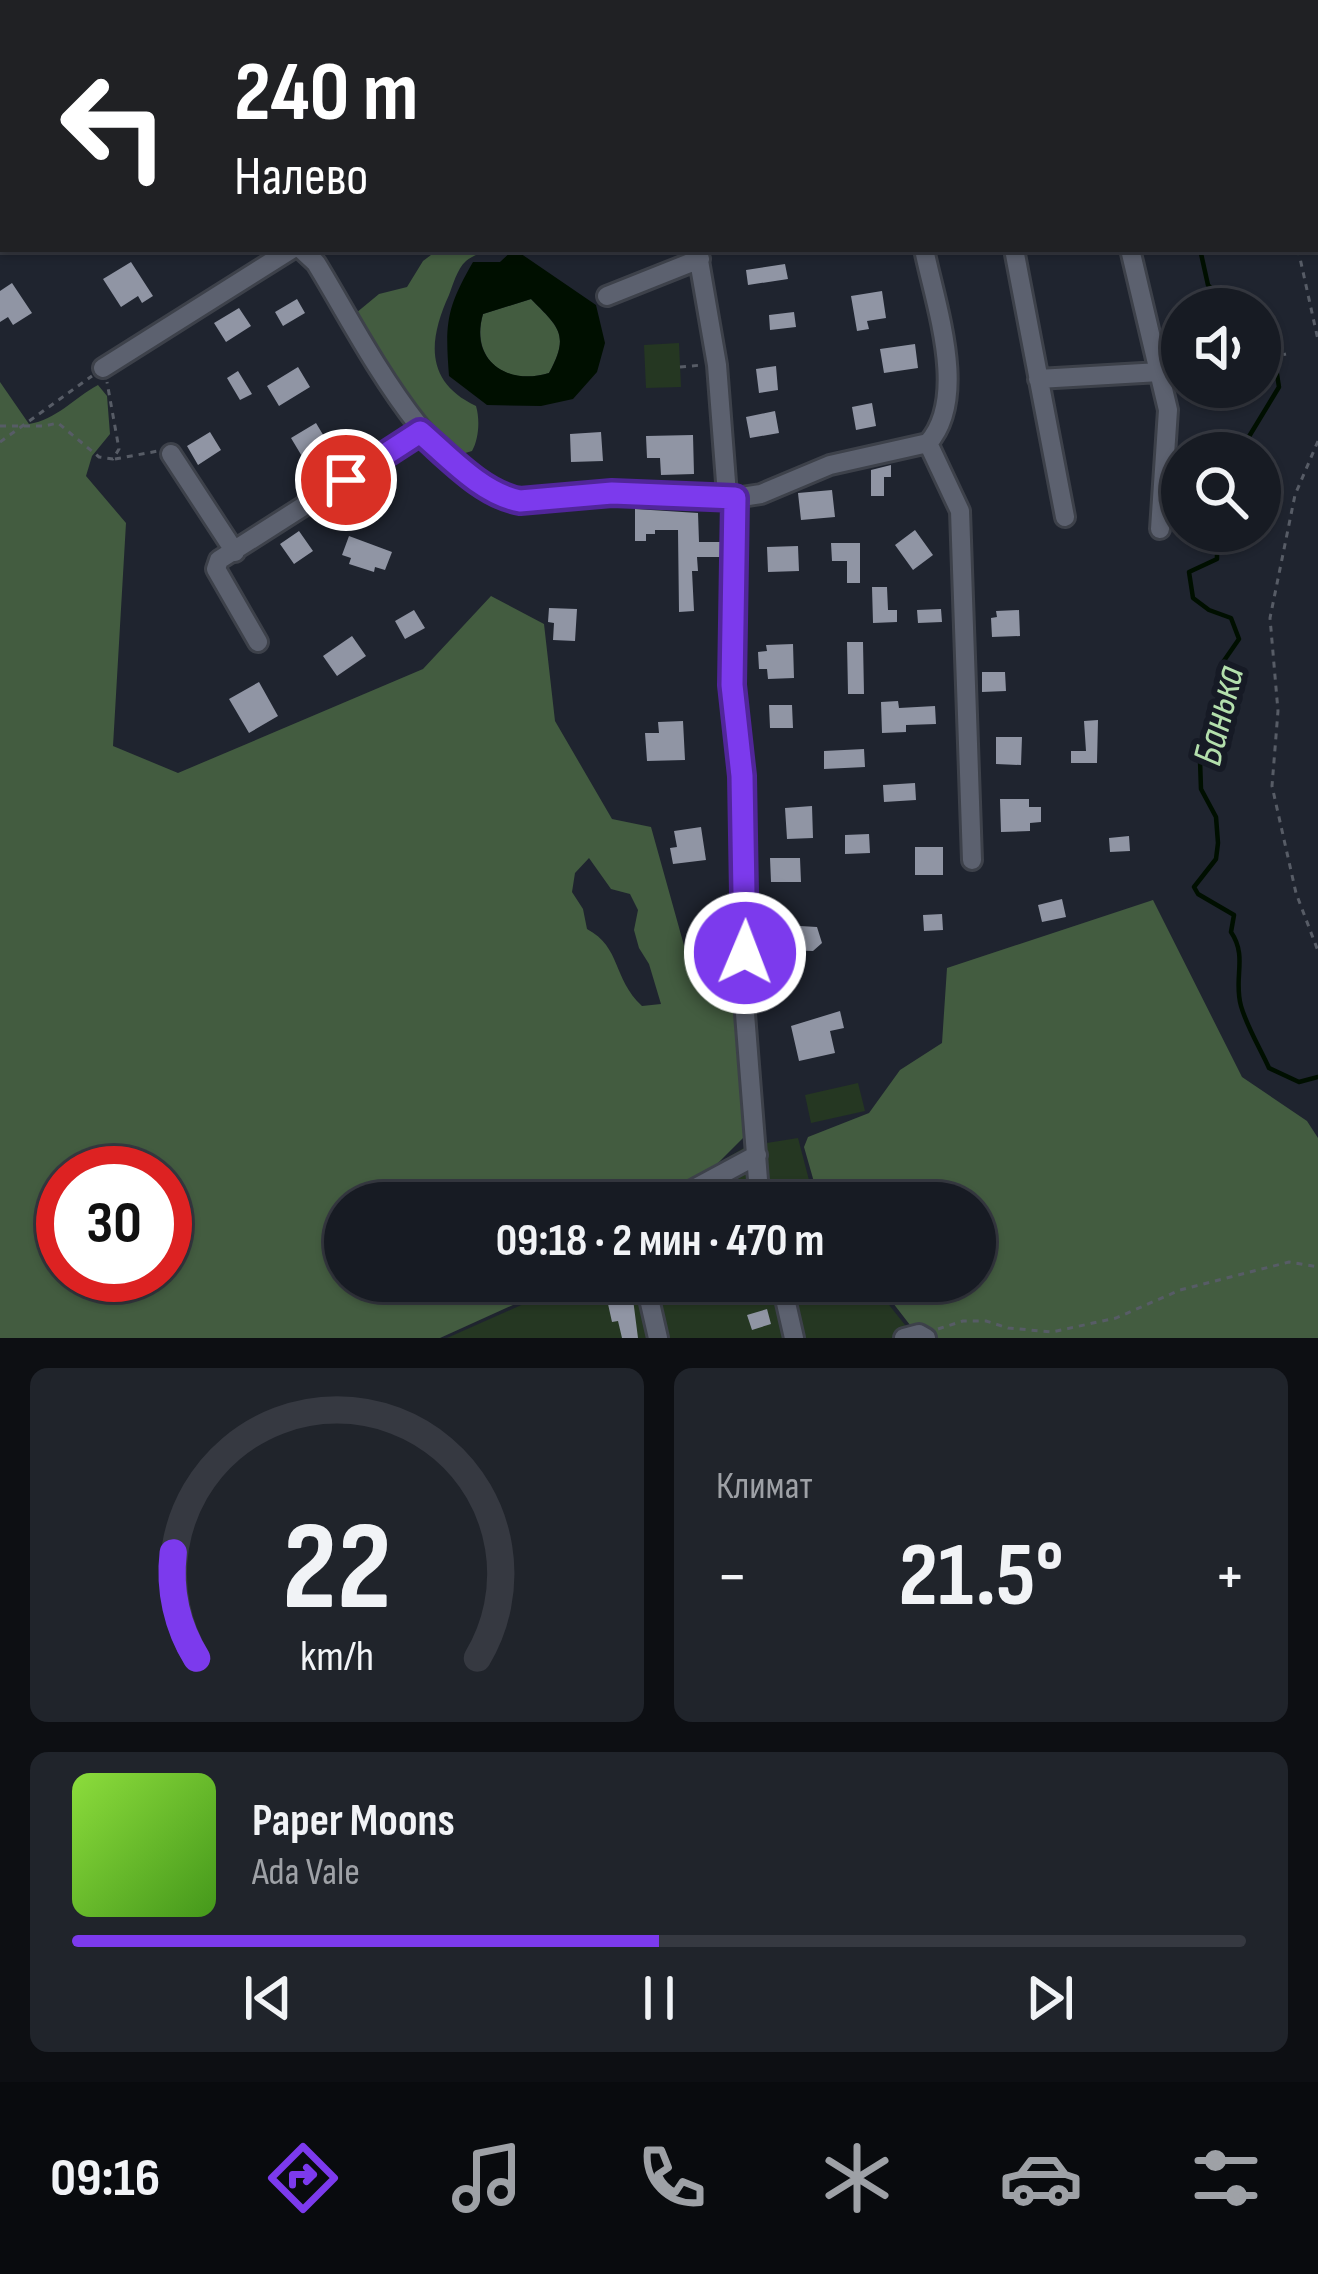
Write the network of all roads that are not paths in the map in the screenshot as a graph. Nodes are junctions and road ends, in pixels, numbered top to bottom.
1 (291, 252) edge
2 (300, 252) edge
3 (925, 252) edge
4 (1015, 252) edge
5 (1131, 252) edge
6 (699, 254) edge
7 (607, 296) dead end
8 (103, 368) road end
9 (1160, 373) junction
10 (1038, 379) junction
11 (420, 432) junction
12 (928, 443) junction
13 (171, 454) road end
14 (731, 497) junction
15 (1065, 518) dead end
16 (1160, 529) dead end
17 (235, 552) junction
18 (258, 642) dead end
19 (972, 860) dead end
20 (757, 1155) junction
21 (707, 1182) edge
22 (761, 1182) edge
23 (650, 1302) edge
24 (786, 1302) edge
25 (658, 1338) edge
26 (794, 1338) edge

1 - 8 street
2 - 11 street
3 - 12 street
4 - 10 street
5 - 9 street
6 - 7 street
6 - 14 street
9 - 10 street
9 - 16 street
10 - 15 street
11 - 14 street
11 - 17 street
12 - 14 street
12 - 19 street
13 - 17 street
14 - 20 street
17 - 18 street
20 - 21 street
20 - 22 street
23 - 25 street
24 - 26 street

